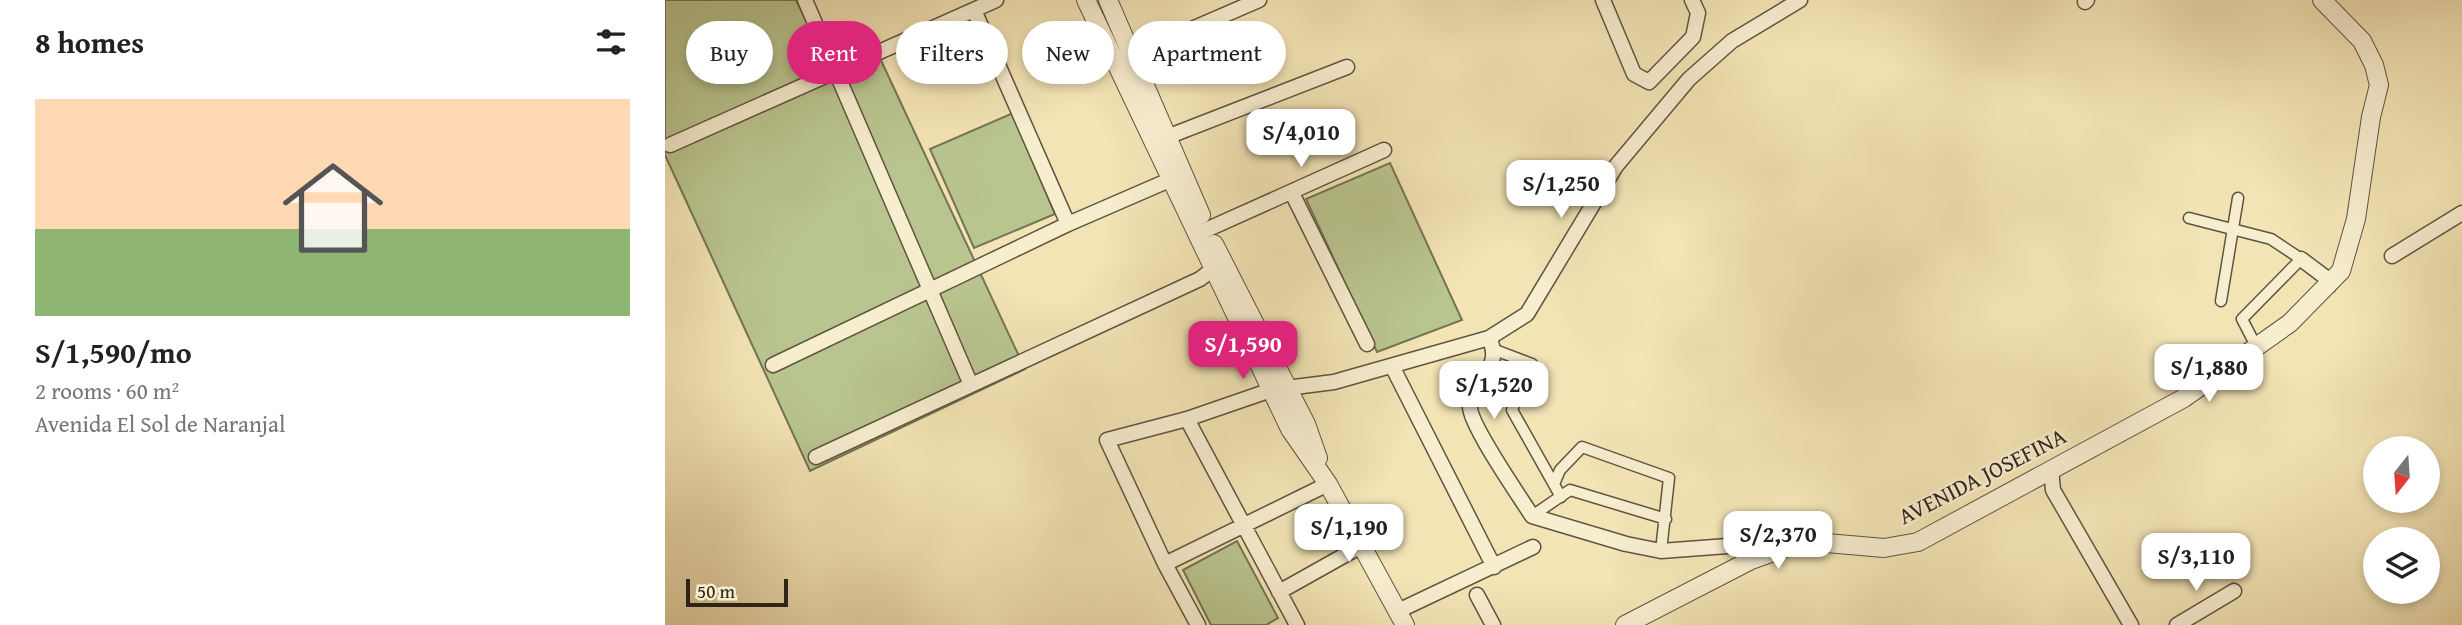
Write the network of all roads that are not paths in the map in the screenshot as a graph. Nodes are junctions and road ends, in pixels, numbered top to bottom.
1 (804, 0) edge
2 (996, 0) edge
3 (1086, 0) edge
4 (1108, 0) edge
5 (1259, 0) edge
6 (1603, 0) edge
7 (1692, 0) edge
8 (1800, 0) edge
9 (2322, 0) edge
10 (974, 10) junction
11 (813, 21) edge
12 (1210, 21) edge
13 (1128, 42) edge
14 (882, 50) edge
15 (1347, 67) dead end
16 (806, 84) edge
17 (841, 84) edge
18 (1146, 84) edge
19 (1167, 137) junction
20 (670, 145) dead end
21 (1384, 150) dead end
22 (1176, 176) junction
23 (1292, 192) junction
24 (2238, 198) dead end
25 (2462, 213) edge
26 (2189, 218) dead end
27 (1068, 224) junction
28 (2234, 228) junction
29 (1202, 231) junction
30 (2392, 256) dead end
31 (2301, 259) junction
32 (1218, 265) junction
33 (2329, 286) junction
34 (930, 290) junction
35 (2221, 301) dead end
36 (1367, 344) dead end
37 (1492, 344) junction
38 (2257, 348) junction
39 (773, 365) dead end
40 (1392, 366) junction
41 (971, 385) junction
42 (1278, 389) junction
43 (1187, 419) junction
44 (816, 457) dead end
45 (2051, 469) junction
46 (1328, 484) junction
47 (1554, 484) junction
48 (1560, 496) junction
49 (1532, 516) junction
50 (1666, 519) junction
51 (1241, 524) junction
52 (1361, 546) junction
53 (1533, 547) dead end
54 (1661, 551) junction
55 (1751, 560) junction
56 (1165, 564) junction
57 (1494, 567) junction
58 (2234, 591) dead end
59 (1279, 592) junction
60 (1477, 595) dead end
61 (1401, 618) edge
62 (1198, 625) edge
63 (1297, 625) edge
64 (1493, 625) edge
65 (1625, 625) edge
66 (2131, 625) edge
67 (2177, 625) edge

1 - 11 street
2 - 10 street
3 - 22 street
4 - 13 street
5 - 12 street
6 - 7 street
8 - 37 street
9 - 33 street, AVENIDA JOSEFINA
10 - 14 street
10 - 27 street
15 - 19 street
16 - 20 street
17 - 34 street
18 - 19 street
19 - 22 street
21 - 23 street
22 - 27 street
22 - 29 street
23 - 29 street
23 - 36 street
24 - 28 street
25 - 30 street
26 - 28 street
27 - 34 street
28 - 31 street
28 - 35 street
29 - 32 street
31 - 33 street
31 - 38 street
32 - 41 street
32 - 42 street
33 - 38 street, AVENIDA JOSEFINA
34 - 39 street
34 - 41 street
37 - 40 street
37 - 47 street
37 - 49 street
38 - 45 street, AVENIDA JOSEFINA
40 - 42 street
40 - 57 street
41 - 44 street
42 - 43 street
42 - 46 street
43 - 51 street
43 - 56 street
45 - 55 street, AVENIDA JOSEFINA
45 - 66 street
46 - 51 street
46 - 52 street
47 - 48 street
47 - 50 street
48 - 49 street
48 - 50 street
49 - 54 street
50 - 54 street
51 - 56 street
51 - 59 street
52 - 59 street
52 - 61 street
53 - 57 street
54 - 55 street
55 - 65 street, AVENIDA JOSEFINA
56 - 62 street
57 - 61 street
58 - 67 street
59 - 63 street
60 - 64 street

